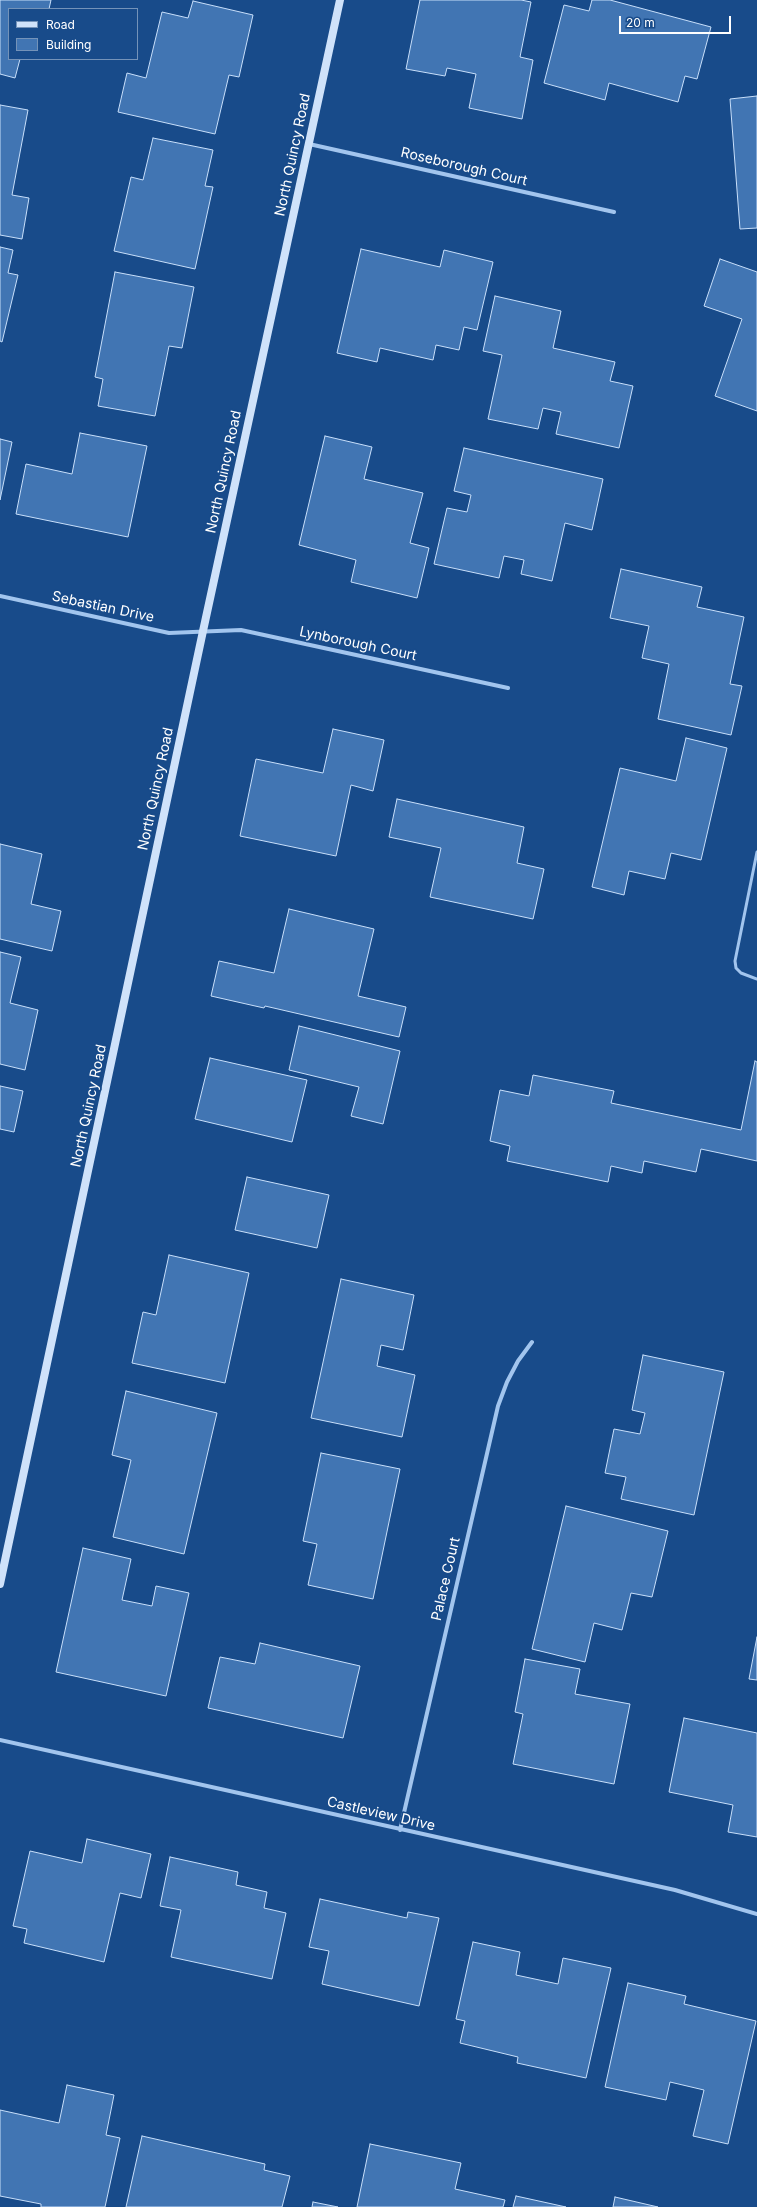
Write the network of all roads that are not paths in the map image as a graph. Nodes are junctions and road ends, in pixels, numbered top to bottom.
1 (340, 0) edge
2 (309, 144) junction
3 (614, 212) dead end
4 (0, 596) edge
5 (203, 631) junction
6 (508, 688) dead end
7 (757, 852) edge
8 (757, 979) edge
9 (532, 1342) dead end
10 (0, 1584) edge
11 (0, 1740) edge
12 (400, 1830) junction
13 (757, 1914) edge

1 - 2 street, North Quincy Road
2 - 3 street, Roseborough Court
2 - 5 street, North Quincy Road
4 - 5 street, Sebastian Drive
5 - 6 street, Lynborough Court
5 - 10 street, North Quincy Road
7 - 8 lane
9 - 12 street, Palace Court
11 - 12 street, Castleview Drive
12 - 13 street, Castleview Drive

